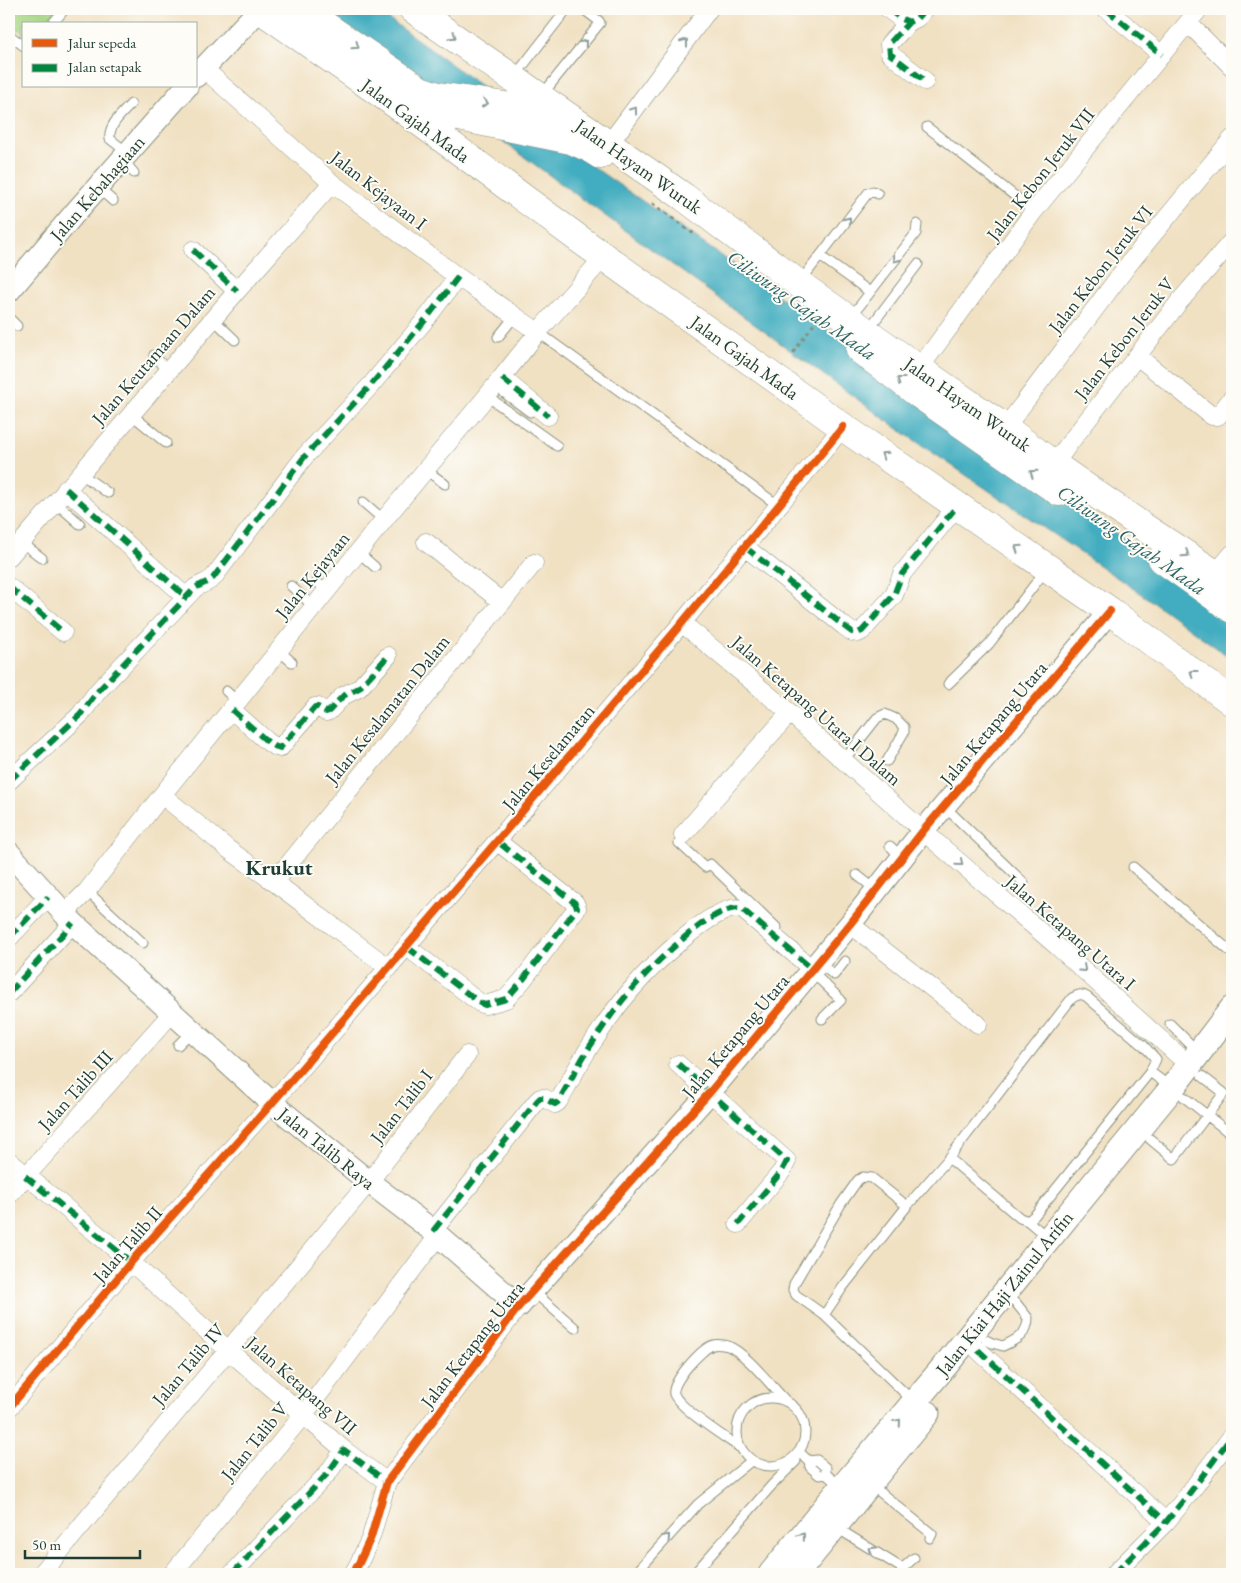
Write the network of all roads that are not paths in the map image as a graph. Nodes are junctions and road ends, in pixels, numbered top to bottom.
1 (65, 9) edge
2 (302, 9) edge
3 (413, 9) edge
4 (567, 9) edge
5 (583, 9) edge
6 (709, 9) edge
7 (888, 9) edge
8 (924, 9) edge
9 (1106, 9) edge
10 (1199, 9) edge
11 (263, 11) edge
12 (54, 22) edge
13 (909, 22) junction
14 (1188, 23) junction
15 (9, 35) edge
16 (22, 45) edge
17 (1162, 56) junction
18 (1232, 67) edge
19 (200, 72) edge
20 (514, 78) junction
21 (925, 81) dead end
22 (185, 88) edge
23 (390, 100) junction
24 (536, 103) junction
25 (131, 104) dead end
26 (927, 127) dead end
27 (1232, 139) edge
28 (599, 146) junction
29 (128, 162) junction
30 (332, 183) junction
31 (878, 194) dead end
32 (1034, 211) junction
33 (701, 220) junction
34 (917, 224) dead end
35 (1232, 241) edge
36 (193, 250) dead end
37 (820, 256) junction
38 (918, 264) dead end
39 (596, 266) junction
40 (458, 277) junction
41 (799, 284) junction
42 (9, 291) edge
43 (237, 291) junction
44 (870, 292) junction
45 (662, 297) junction
46 (515, 316) junction
47 (9, 318) edge
48 (213, 319) junction
49 (17, 326) dead end
50 (858, 326) junction
51 (538, 332) junction
52 (498, 337) dead end
53 (235, 340) dead end
54 (154, 355) dead end
55 (1137, 356) junction
56 (919, 369) junction
57 (168, 371) junction
58 (495, 387) junction
59 (1232, 398) edge
60 (530, 412) dead end
61 (131, 414) junction
62 (548, 416) dead end
63 (843, 427) junction
64 (1005, 428) junction
65 (166, 443) dead end
66 (557, 446) dead end
67 (1054, 465) junction
68 (426, 470) junction
69 (80, 473) junction
70 (445, 484) dead end
71 (108, 493) dead end
72 (60, 496) junction
73 (363, 502) dead end
74 (779, 506) junction
75 (956, 506) junction
76 (384, 520) junction
77 (80, 524) dead end
78 (21, 542) junction
79 (426, 542) dead end
80 (745, 547) junction
81 (358, 552) junction
82 (9, 557) edge
83 (42, 558) dead end
84 (534, 562) dead end
85 (375, 567) dead end
86 (1047, 568) junction
87 (1227, 570) edge
88 (291, 586) dead end
89 (9, 587) edge
90 (186, 597) junction
91 (502, 602) junction
92 (314, 607) junction
93 (1232, 609) edge
94 (1110, 611) junction
95 (682, 623) junction
96 (63, 632) dead end
97 (388, 656) dead end
98 (948, 684) dead end
99 (232, 701) junction
100 (1232, 702) edge
101 (790, 713) junction
102 (844, 760) junction
103 (887, 761) dead end
104 (9, 781) edge
105 (162, 795) junction
106 (944, 806) junction
107 (923, 831) junction
108 (684, 835) joint
109 (497, 842) junction
110 (9, 852) edge
111 (1133, 868) dead end
112 (857, 875) dead end
113 (274, 882) junction
114 (1024, 883) dead end
115 (876, 890) junction
116 (87, 891) junction
117 (48, 897) junction
118 (68, 918) junction
119 (850, 924) junction
120 (9, 938) edge
121 (143, 943) dead end
122 (407, 947) junction
123 (1232, 953) edge
124 (845, 961) dead end
125 (814, 967) junction
126 (389, 968) junction
127 (9, 993) edge
128 (1232, 1009) edge
129 (172, 1013) junction
130 (822, 1020) dead end
131 (978, 1024) dead end
132 (1170, 1024) dead end
133 (1232, 1038) edge
134 (467, 1055) dead end
135 (678, 1064) dead end
136 (1197, 1065) junction
137 (1150, 1072) junction
138 (710, 1092) junction
139 (1178, 1093) junction
140 (272, 1103) junction
141 (1207, 1116) junction
142 (1232, 1135) edge
143 (1150, 1140) junction
144 (949, 1158) junction
145 (9, 1161) edge
146 (25, 1176) junction
147 (369, 1182) junction
148 (9, 1195) edge
149 (907, 1206) junction
150 (1028, 1221) junction
151 (738, 1224) dead end
152 (436, 1233) junction
153 (1054, 1244) junction
154 (131, 1262) junction
155 (526, 1299) junction
156 (824, 1315) junction
157 (575, 1328) dead end
158 (982, 1345) junction
159 (228, 1350) junction
160 (786, 1401) junction
161 (914, 1402) junction
162 (9, 1408) edge
163 (304, 1414) junction
164 (1232, 1436) edge
165 (739, 1447) junction
166 (344, 1450) junction
167 (803, 1456) junction
168 (750, 1461) junction
169 (387, 1482) junction
170 (849, 1486) junction
171 (1166, 1522) junction
172 (834, 1526) junction
173 (930, 1538) dead end
174 (914, 1558) dead end
175 (804, 1569) edge
176 (41, 1574) edge
177 (172, 1574) edge
178 (232, 1574) edge
179 (353, 1574) edge
180 (635, 1574) edge
181 (694, 1574) edge
182 (771, 1574) edge
183 (1114, 1574) edge

1 - 12 lane
2 -> 24 main road, Jalan Gajah Mada
3 -> 20 main road, Jalan Hayam Wuruk
4 - 20 lane
24 -> 5 lane
28 -> 6 street
7 - 13 street
8 - 13 street
9 - 17 street
10 - 14 street, Jalan Kebon Jeruk VII
11 - 19 street
11 - 23 main road, Jalan Gajah Mada
11 - 39 main road
13 - 21 street
14 - 17 street, Jalan Kebon Jeruk VII
14 - 18 street
15 - 16 lane
17 - 32 street, Jalan Kebon Jeruk VII
19 - 30 street, Jalan Kejayaan I
20 - 24 main road, Jalan Hayam Wuruk
22 - 29 street, Jalan Kebahagiaan
23 - 28 main road
23 - 45 main road, Jalan Gajah Mada
24 - 28 main road, Jalan Hayam Wuruk
24 - 33 main road
25 - 29 lane
26 - 32 lane
27 - 64 street, Jalan Kebon Jeruk VI
28 - 33 main road, Jalan Hayam Wuruk
29 - 42 street, Jalan Kebahagiaan
30 - 40 street, Jalan Kejayaan I
30 - 43 street, Jalan Keutamaan Dalam
37 -> 31 lane
32 - 56 street, Jalan Kebon Jeruk VII
33 - 41 main road, Jalan Hayam Wuruk
93 -> 33 main road, Jalan Hayam Wuruk
34 -> 44 lane
35 - 55 street, Jalan Kebon Jeruk V
36 - 43 street
37 - 41 lane
37 - 44 lane
38 - 50 lane
39 - 45 main road
39 - 51 street, Jalan Kejayaan
40 - 46 street, Jalan Kejayaan I
40 - 90 street
41 - 50 main road, Jalan Hayam Wuruk
43 - 48 street, Jalan Keutamaan Dalam
44 - 50 lane
45 - 63 main road, Jalan Gajah Mada
46 - 51 street, Jalan Kejayaan I
46 - 52 lane
47 - 49 lane
48 - 53 lane
48 - 57 street, Jalan Keutamaan Dalam
50 - 56 main road, Jalan Hayam Wuruk
51 - 58 street, Jalan Kejayaan
51 - 74 lane
54 - 57 lane
55 - 59 street
55 - 67 street, Jalan Kebon Jeruk V
56 - 64 main road, Jalan Hayam Wuruk
57 - 61 street, Jalan Keutamaan Dalam
58 - 60 lane
58 - 62 street
58 - 66 lane
58 - 68 street, Jalan Kejayaan
61 - 65 lane
61 - 69 street, Jalan Keutamaan Dalam
63 - 74 street, Jalan Keselamatan
75 -> 63 main road, Jalan Gajah Mada
64 - 67 main road, Jalan Hayam Wuruk
67 -> 87 main road, Jalan Hayam Wuruk
68 - 70 lane
68 - 76 street, Jalan Kejayaan
69 - 71 lane
69 - 72 street, Jalan Keutamaan Dalam
72 - 77 lane
72 - 78 street, Jalan Keutamaan Dalam
72 - 90 street
73 - 76 lane
74 - 80 street, Jalan Keselamatan
75 - 80 street
86 -> 75 main road, Jalan Gajah Mada
76 - 81 street, Jalan Kejayaan
78 - 82 street, Jalan Keutamaan Dalam
78 - 83 lane
79 - 91 street
80 - 95 street, Jalan Keselamatan
81 - 85 lane
81 - 92 street, Jalan Kejayaan
84 - 91 street, Jalan Kesalamatan Dalam
86 - 94 main road, Jalan Gajah Mada
86 - 98 lane
88 - 92 lane
89 - 96 street
90 - 104 street
91 - 113 street, Jalan Kesalamatan Dalam
92 - 99 street, Jalan Kejayaan
100 -> 94 main road, Jalan Gajah Mada
94 - 106 street, Jalan Ketapang Utara
95 - 101 street, Jalan Ketapang Utara I Dalam
95 - 109 street, Jalan Keselamatan
97 - 99 street
99 - 105 street, Jalan Kejayaan
101 - 102 street, Jalan Ketapang Utara I Dalam
101 - 108 street
102 - 103 lane
102 - 107 street, Jalan Ketapang Utara I Dalam
105 - 113 street
105 - 116 street, Jalan Kejayaan
106 - 107 street, Jalan Ketapang Utara
106 - 114 lane
107 - 115 street, Jalan Ketapang Utara
107 -> 136 street, Jalan Ketapang Utara I
108 - 125 lane
109 - 122 street, Jalan Keselamatan
109 - 122 street
110 - 117 street, Jalan Talib Raya
111 - 123 lane
112 - 115 lane
113 - 126 street
115 - 119 street, Jalan Ketapang Utara
116 - 118 street, Jalan Kejayaan
116 - 121 lane
117 - 118 street, Jalan Talib Raya
117 - 120 street
118 - 127 street, Jalan Kejayaan
118 - 129 street, Jalan Talib Raya
119 - 125 street, Jalan Ketapang Utara
119 - 131 street
122 - 126 street, Jalan Keselamatan
124 - 125 lane
125 - 130 lane
125 - 138 street, Jalan Ketapang Utara
125 - 152 street, Jalan Talib V
126 - 140 street, Jalan Keselamatan
128 - 136 main road, Jalan Kiai Haji Zainul Arifin
129 - 140 street, Jalan Talib Raya
129 - 146 street, Jalan Talib III
132 - 136 lane
133 - 136 main road, Jalan Kiai Haji Zainul Arifin
134 - 147 street, Jalan Talib I
135 - 138 street
136 - 139 main road, Jalan Kiai Haji Zainul Arifin
136 - 141 lane
137 - 139 lane
137 - 144 lane
137 - 150 lane
138 - 151 street
138 - 155 street, Jalan Ketapang Utara
139 - 141 lane
139 - 143 main road, Jalan Kiai Haji Zainul Arifin
139 - 153 main road, Jalan Kiai Haji Zainul Arifin
140 - 147 street, Jalan Talib Raya
140 - 154 street, Jalan Talib II
141 - 142 lane
141 - 143 lane
143 - 153 main road, Jalan Kiai Haji Zainul Arifin
144 - 149 lane
144 - 150 lane
145 - 146 street, Jalan Ketapang VII
146 - 148 street, Jalan Talib III
146 - 154 street, Jalan Ketapang VII
147 - 152 street, Jalan Talib Raya
147 - 159 street, Jalan Talib IV
149 - 156 lane
149 - 156 lane
150 - 153 lane
152 - 155 street, Jalan Talib Raya
152 - 163 street, Jalan Talib V
153 - 158 main road, Jalan Kiai Haji Zainul Arifin
153 - 161 main road, Jalan Kiai Haji Zainul Arifin
154 - 159 street, Jalan Ketapang VII
154 - 162 street, Jalan Talib II
155 - 157 lane
155 - 169 street, Jalan Ketapang Utara
156 - 161 lane
158 - 170 main road, Jalan Kiai Haji Zainul Arifin
158 - 171 street
159 - 163 street, Jalan Ketapang VII
159 - 176 street, Jalan Talib IV
160 - 165 lane
160 - 165 lane
160 - 167 lane
170 -> 161 main road, Jalan Kiai Haji Zainul Arifin
163 - 166 street, Jalan Ketapang VII
163 - 177 street, Jalan Talib V
164 - 171 street
165 - 168 lane
166 - 169 street, Jalan Ketapang VII
166 - 178 street
167 - 168 lane
167 - 170 lane
167 - 181 lane
180 -> 168 lane
169 - 179 street
170 - 172 main road, Jalan Kiai Haji Zainul Arifin
170 - 173 lane
182 -> 170 main road, Jalan Kiai Haji Zainul Arifin
171 - 183 street
174 -> 172 lane
172 - 175 main road, Jalan Kiai Haji Zainul Arifin

